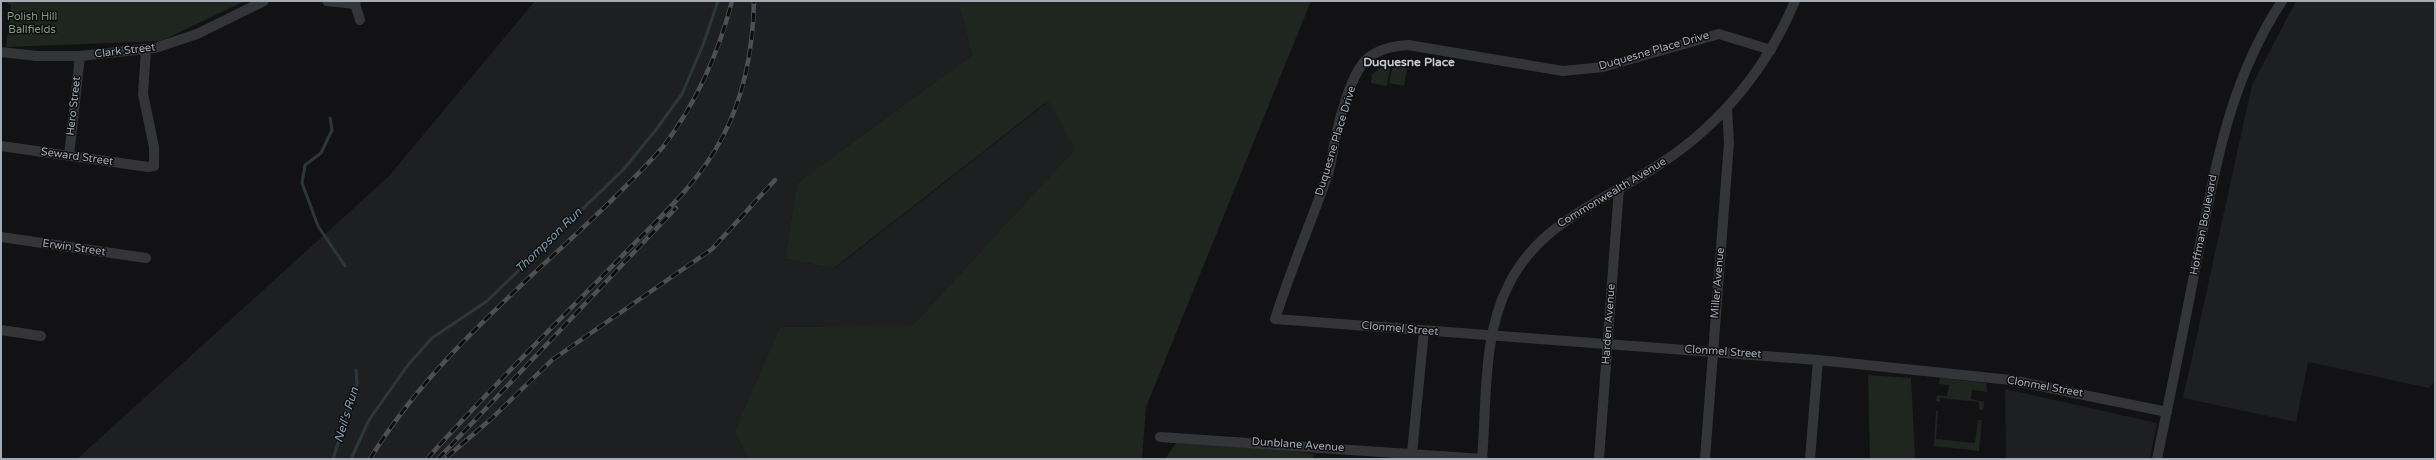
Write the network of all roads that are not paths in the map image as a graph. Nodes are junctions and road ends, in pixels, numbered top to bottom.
1 (327, 1) edge
2 (1795, 1) edge
3 (2282, 1) edge
4 (260, 2) edge
5 (355, 3) edge
6 (360, 20) dead end
7 (146, 50) junction
8 (1771, 50) junction
9 (1, 52) edge
10 (80, 56) junction
11 (1726, 108) junction
12 (1, 146) edge
13 (69, 156) junction
14 (1619, 188) junction
15 (1, 237) edge
16 (146, 258) dead end
17 (1275, 319) joint
18 (1, 330) edge
19 (1424, 330) junction
20 (41, 336) dead end
21 (1493, 336) junction
22 (1608, 344) junction
23 (1712, 351) junction
24 (1818, 360) junction
25 (2167, 412) junction
26 (1160, 437) dead end
27 (1412, 453) junction
28 (1482, 459) edge
29 (1599, 459) edge
30 (1704, 459) edge
31 (1810, 459) edge
32 (2157, 459) edge

1 - 5 street
2 - 8 street, Commonwealth Avenue
3 - 25 street, Hoffman Boulevard
4 - 7 street, Clark Street
5 - 6 street
7 - 10 street, Clark Street
7 - 13 street, Seward Street
8 - 11 street, Commonwealth Avenue
8 - 17 street, Duquesne Place Drive
9 - 10 street, Clark Street
10 - 13 street, Hero Street
11 - 14 street, Commonwealth Avenue
11 - 23 street, Miller Avenue
12 - 13 street, Seward Street
14 - 21 street, Commonwealth Avenue
14 - 22 street, Harden Avenue
15 - 16 street, Erwin Street
17 - 19 street, Clonmel Street
18 - 20 street
19 - 21 street, Clonmel Street
19 - 27 street
21 - 22 street, Clonmel Street
21 - 28 street, Commonwealth Avenue
22 - 23 street, Clonmel Street
22 - 29 street, Harden Avenue
23 - 24 street, Clonmel Street
23 - 30 street, Miller Avenue
24 - 25 street, Clonmel Street
24 - 31 street
25 - 32 street, Hoffman Boulevard
26 - 27 street, Dunblane Avenue
27 - 28 street, Dunblane Avenue

